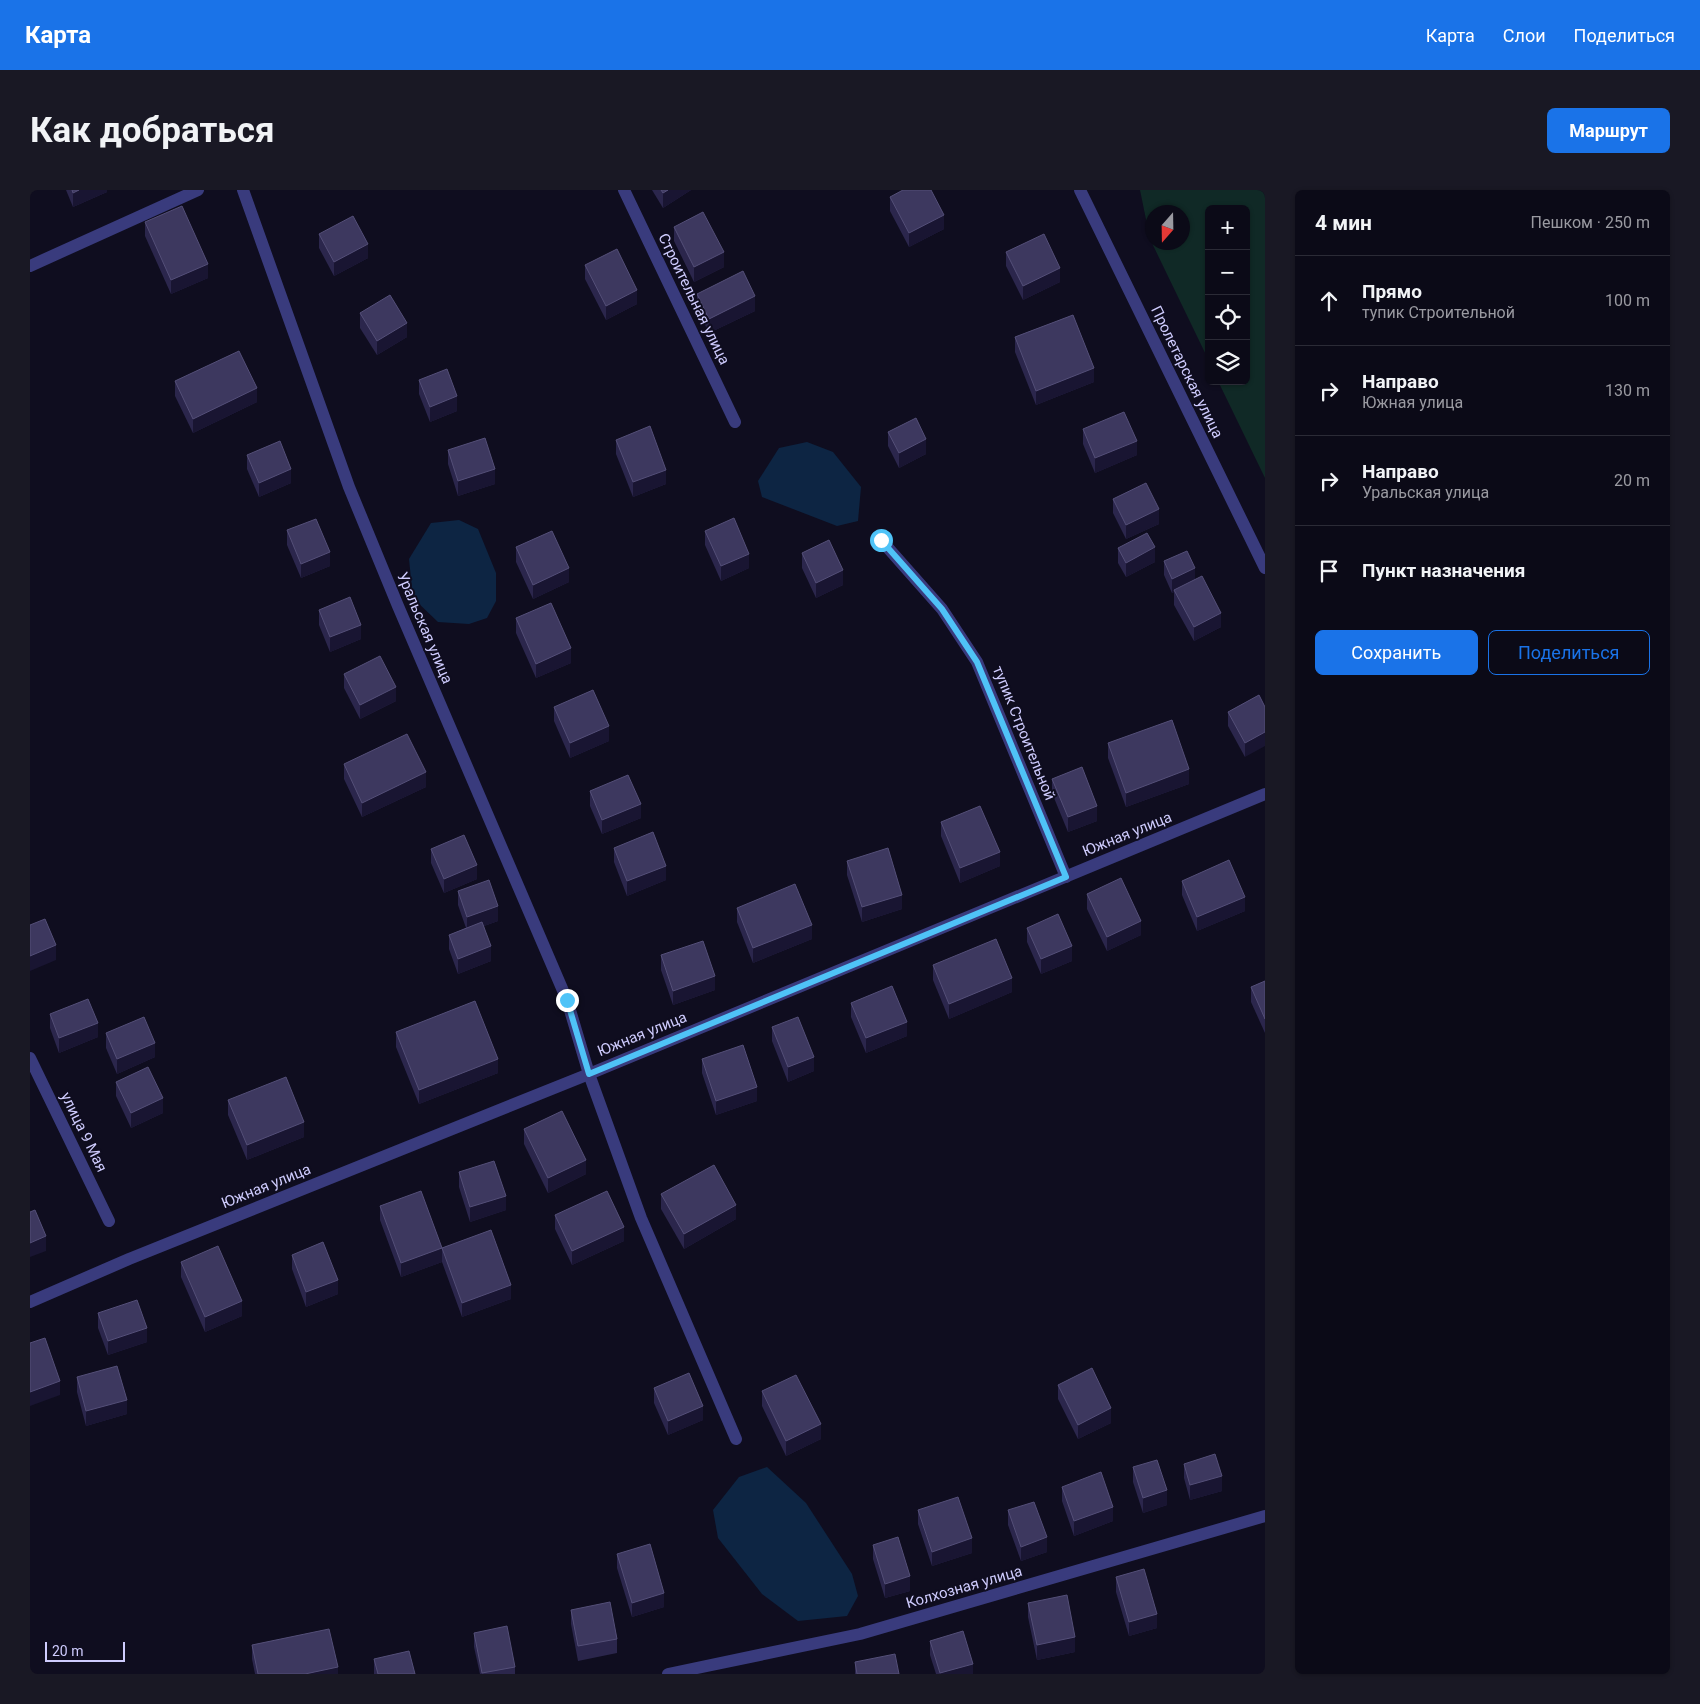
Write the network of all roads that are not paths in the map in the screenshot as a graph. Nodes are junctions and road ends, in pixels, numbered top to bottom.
1 (198, 190) edge
2 (243, 190) edge
3 (624, 190) edge
4 (1080, 190) edge
5 (30, 266) edge
6 (735, 422) dead end
7 (881, 540) dead end
8 (1265, 568) edge
9 (1265, 794) edge
10 (1066, 877) junction
11 (30, 1058) edge
12 (589, 1074) junction
13 (109, 1221) dead end
14 (30, 1302) edge
15 (736, 1439) dead end
16 (1265, 1516) edge
17 (668, 1674) edge

1 - 5 street
2 - 12 street, Уральская улица
3 - 6 street, Строительная улица
4 - 8 street, Пролетарская улица
7 - 10 street, тупик Строительной
9 - 10 street, Южная улица
10 - 12 street, Южная улица
11 - 13 street, улица 9 Мая
12 - 14 street, Южная улица
12 - 15 street, Уральская улица
16 - 17 street, Колхозная улица

